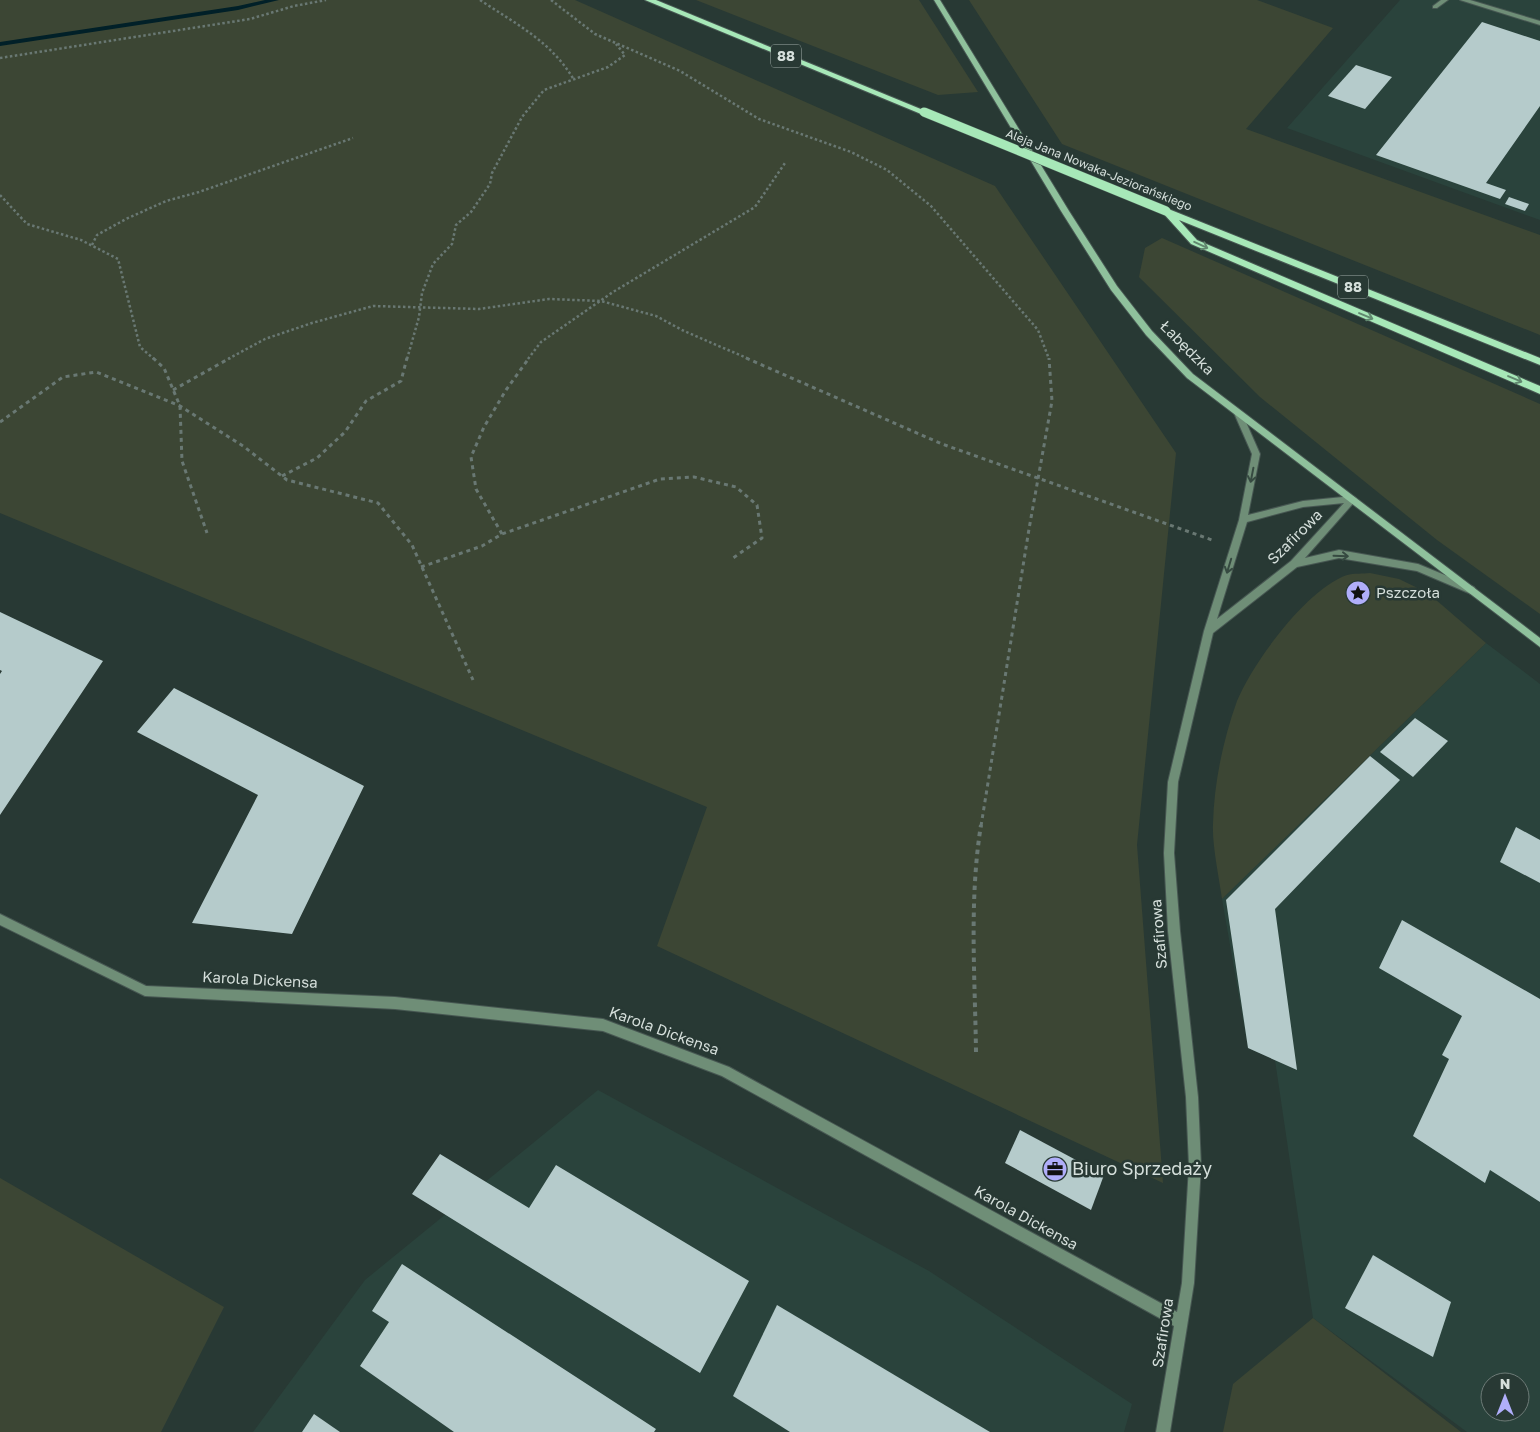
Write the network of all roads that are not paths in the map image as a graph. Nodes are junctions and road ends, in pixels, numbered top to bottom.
1 (648, 0) edge
2 (937, 0) edge
3 (1445, 0) edge
4 (1463, 0) edge
5 (1435, 7) dead end
6 (1540, 23) edge
7 (1166, 211) junction
8 (1540, 362) edge
9 (1540, 390) edge
10 (1238, 413) junction
11 (1353, 499) junction
12 (1243, 520) junction
13 (1294, 564) junction
14 (1472, 591) junction
15 (1209, 630) junction
16 (1540, 643) edge
17 (0, 919) edge
18 (1181, 1322) junction
19 (1163, 1432) edge

1 - 7 main road, Aleja Jana Nowaka-Jeziorańskiego / 88, bridge
2 - 10 street, Łabędzka
3 - 5 street
4 - 6 street
7 - 8 main road, Aleja Jana Nowaka-Jeziorańskiego / 88
7 -> 9 main road
10 - 11 street, Łabędzka
10 -> 12 street
11 - 12 street
11 - 13 street, Szafirowa
11 - 14 street, Łabędzka
12 -> 15 street
13 -> 14 street
13 - 15 street, Szafirowa
14 - 16 street, Łabędzka
15 - 18 street, Szafirowa
17 - 18 street, Karola Dickensa
18 - 19 street, Szafirowa

